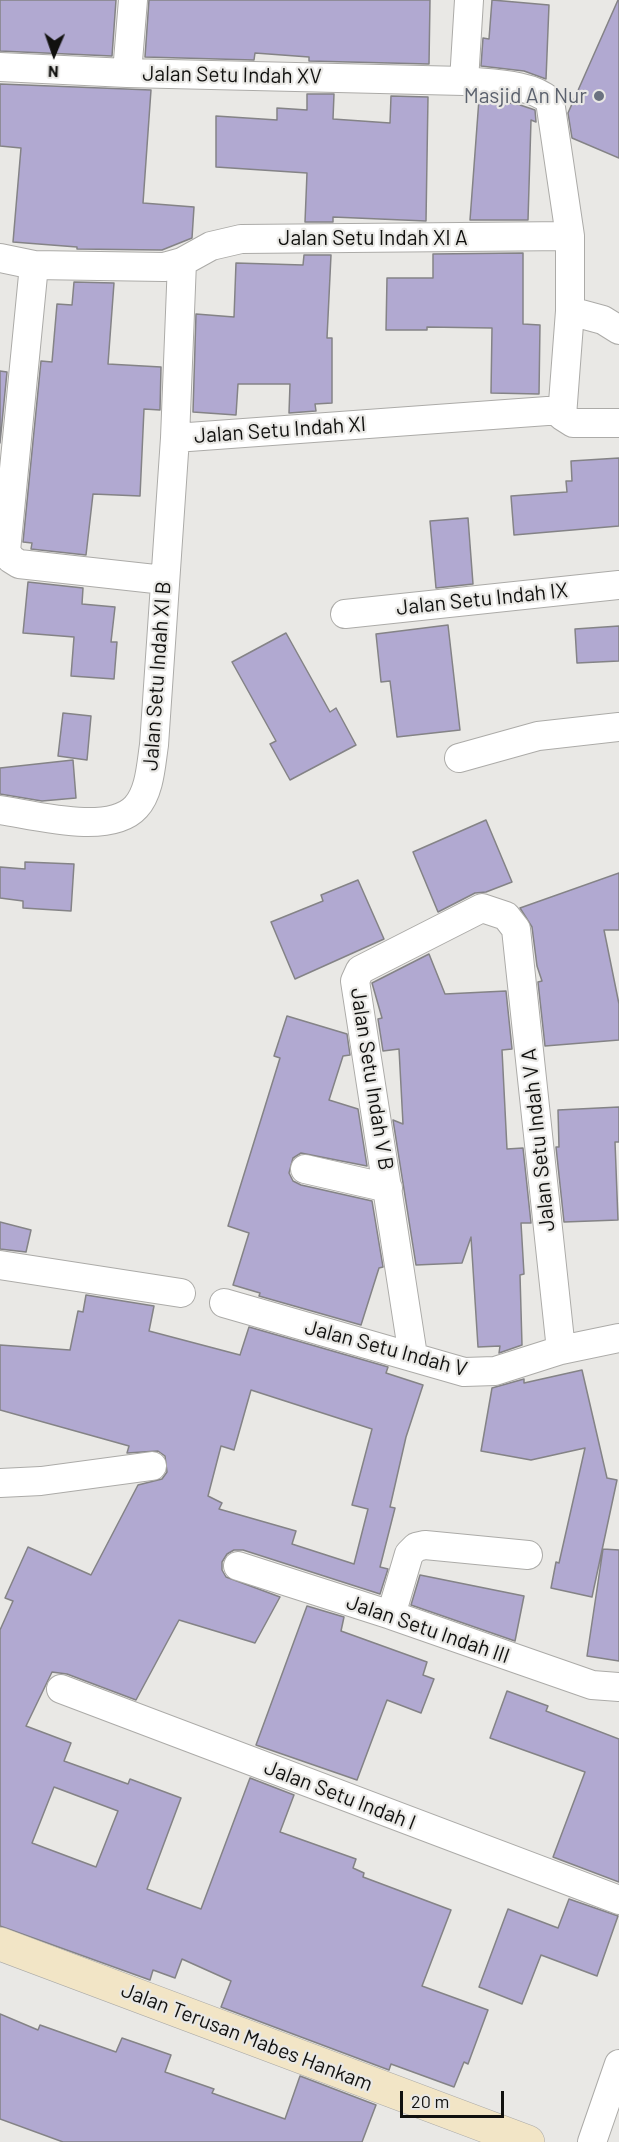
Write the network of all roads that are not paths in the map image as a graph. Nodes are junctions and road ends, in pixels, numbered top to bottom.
1 (133, 0) edge
2 (469, 0) edge
3 (0, 67) edge
4 (127, 73) junction
5 (464, 81) junction
6 (570, 236) junction
7 (0, 258) edge
8 (182, 262) junction
9 (34, 265) junction
10 (570, 311) junction
11 (619, 330) edge
12 (561, 410) junction
13 (619, 423) edge
14 (175, 438) junction
15 (164, 580) junction
16 (619, 585) edge
17 (345, 614) dead end
18 (619, 727) edge
19 (459, 758) dead end
20 (0, 810) edge
21 (516, 929) joint
22 (305, 1169) dead end
23 (388, 1188) junction
24 (0, 1265) edge
25 (182, 1293) dead end
26 (224, 1303) dead end
27 (619, 1338) edge
28 (561, 1350) junction
29 (413, 1356) junction
30 (153, 1466) dead end
31 (0, 1483) edge
32 (528, 1555) dead end
33 (238, 1566) dead end
34 (391, 1615) junction
35 (619, 1687) edge
36 (61, 1689) dead end
37 (619, 1900) edge
38 (0, 1944) edge
39 (619, 2064) edge
40 (528, 2142) edge
41 (592, 2142) edge

1 - 4 street
2 - 5 street
3 - 4 street, Jalan Setu Indah XV
4 - 5 street, Jalan Setu Indah XV
5 - 6 street, Jalan Setu Indah XV
6 - 8 street, Jalan Setu Indah XI A
6 - 10 street
7 - 9 street, Jalan Setu Indah XI A
8 - 9 street, Jalan Setu Indah XI A
8 - 14 street, Jalan Setu Indah XI
9 - 15 street
10 - 11 street
10 - 12 street
12 - 13 street
12 - 14 street, Jalan Setu Indah XI
14 - 15 street, Jalan Setu Indah XI B
15 - 20 street, Jalan Setu Indah XI B
16 - 17 street, Jalan Setu Indah IX
18 - 19 street
21 - 23 street, Jalan Setu Indah V B
21 - 28 street, Jalan Setu Indah V A
22 - 23 street, Jalan Setu Indah V B
23 - 29 street, Jalan Setu Indah V B
24 - 25 street
26 - 29 street, Jalan Setu Indah V
27 - 28 street, Jalan Setu Indah V
28 - 29 street, Jalan Setu Indah V
30 - 31 street
32 - 34 street
33 - 34 street, Jalan Setu Indah III
34 - 35 street, Jalan Setu Indah III
36 - 37 street, Jalan Setu Indah I
38 - 40 street, Jalan Terusan Mabes Hankam
39 - 41 street

